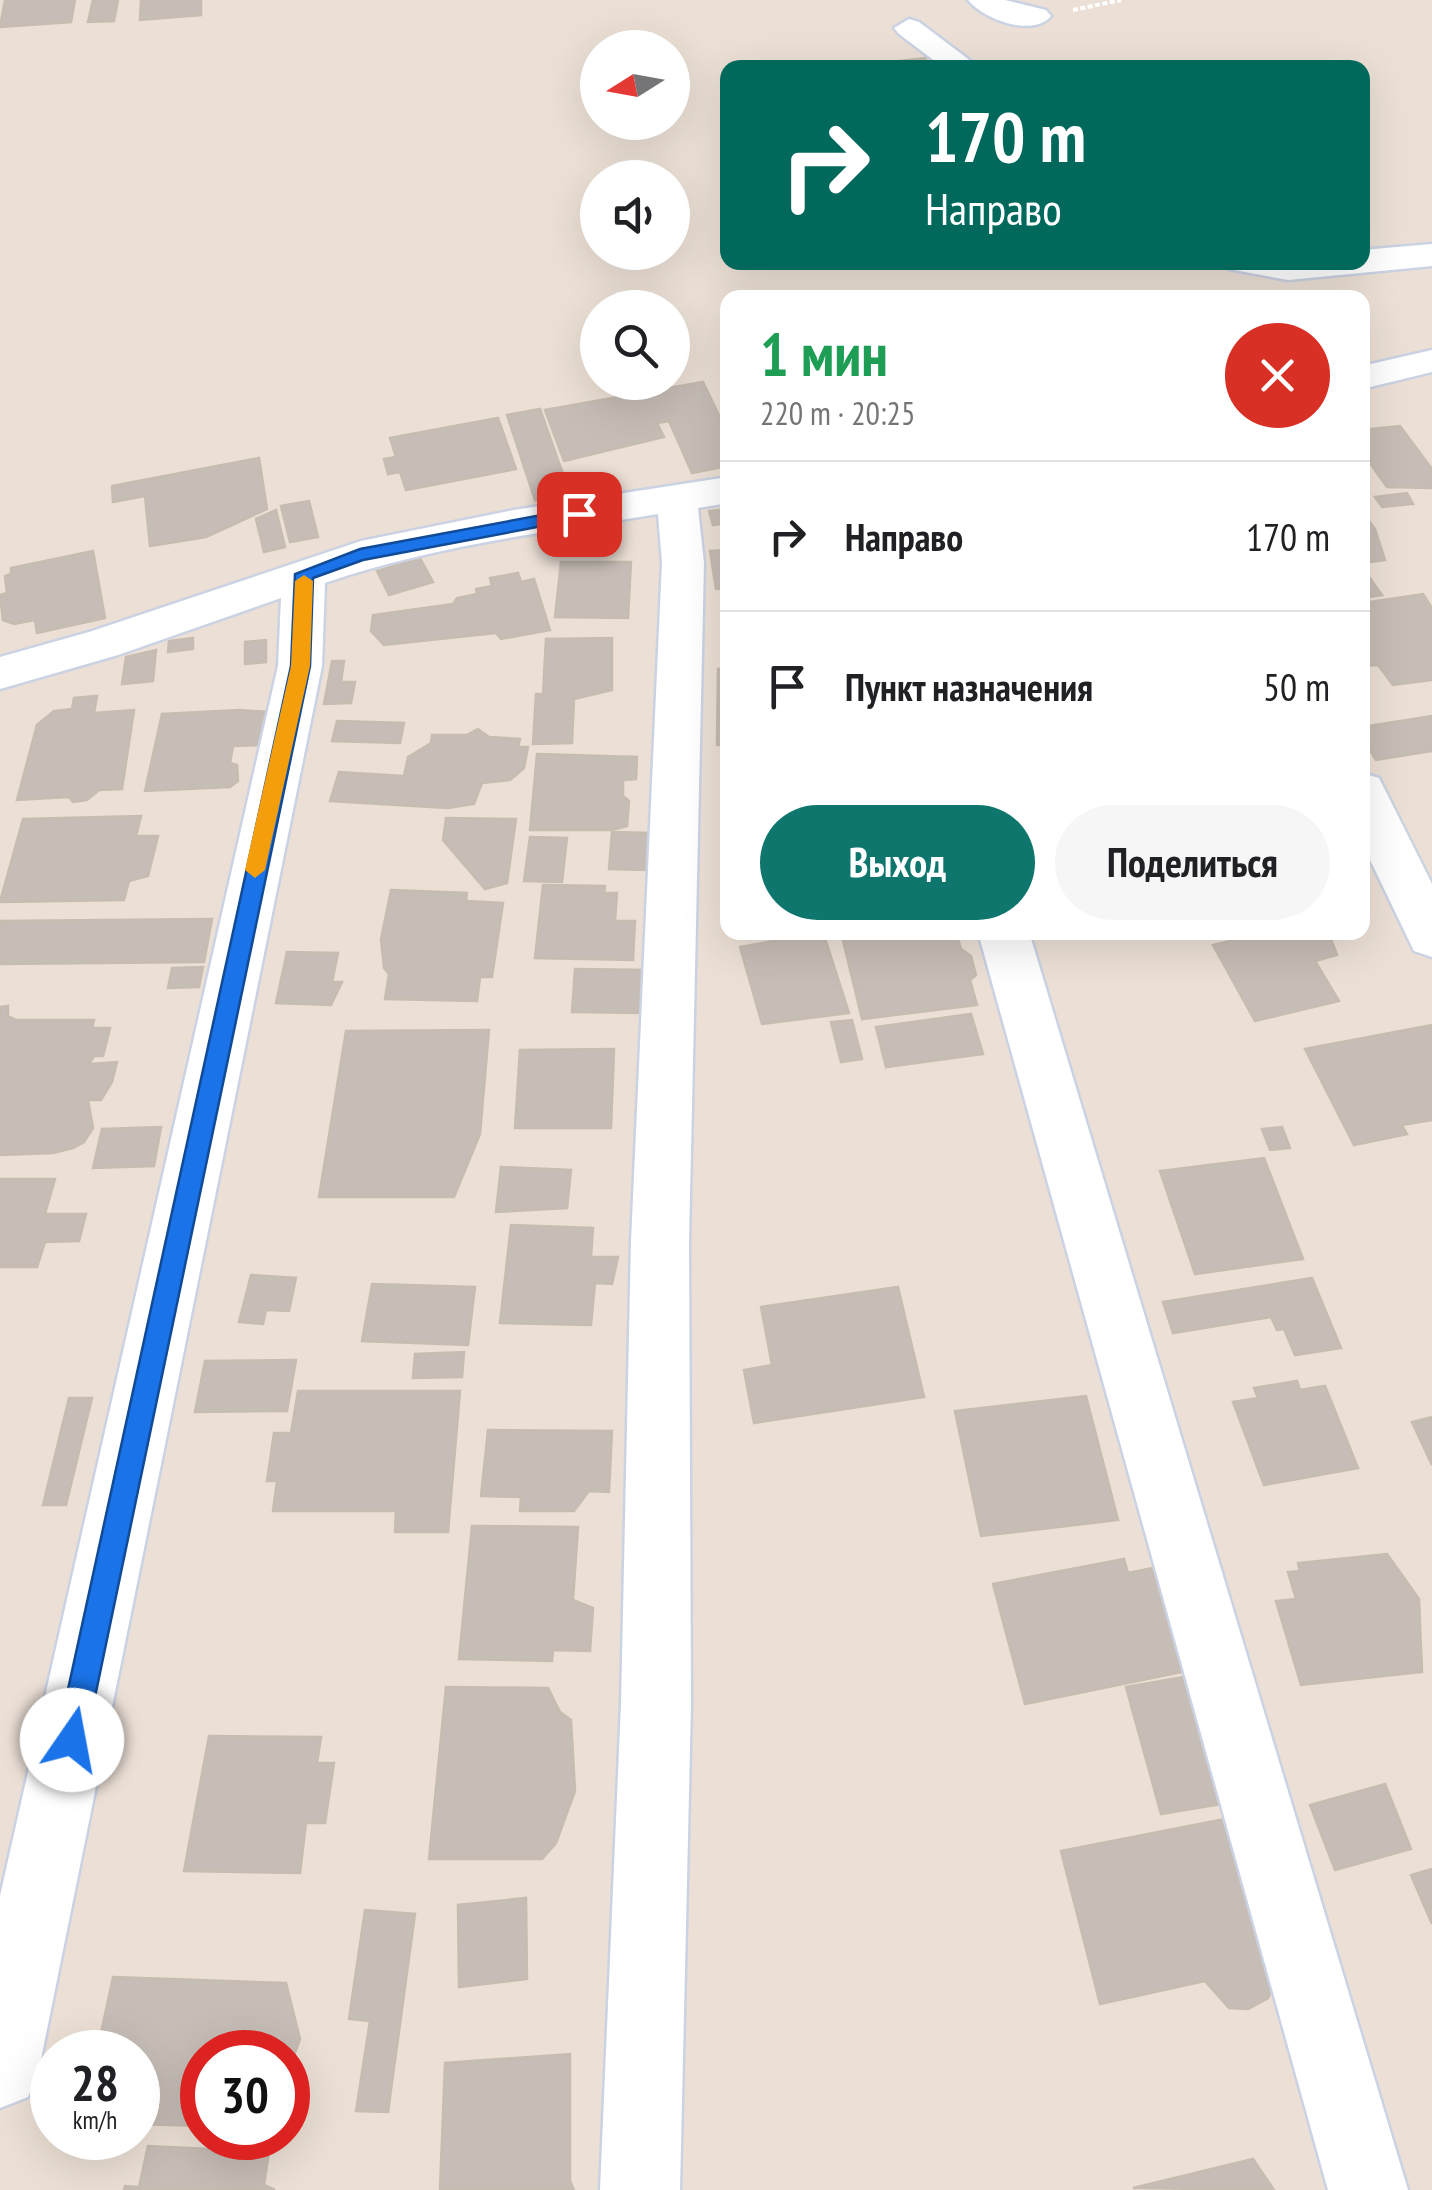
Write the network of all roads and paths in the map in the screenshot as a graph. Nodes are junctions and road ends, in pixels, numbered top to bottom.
1 (982, 0) edge
2 (1036, 16) dead end
3 (909, 28) dead end
4 (954, 60) edge
5 (1432, 255) edge
6 (1370, 260) edge
7 (1432, 361) edge
8 (1370, 376) edge
9 (702, 494) edge
10 (304, 574) junction
11 (0, 674) edge
12 (1370, 808) edge
13 (1432, 936) edge
14 (1005, 940) edge
15 (0, 2069) edge
16 (640, 2190) edge
17 (1368, 2190) edge

1 - 2 street
3 - 4 street
5 - 6 street
7 - 8 street
9 - 10 street
9 - 16 street
10 - 11 street
10 - 15 street
12 - 13 street
14 - 17 street

